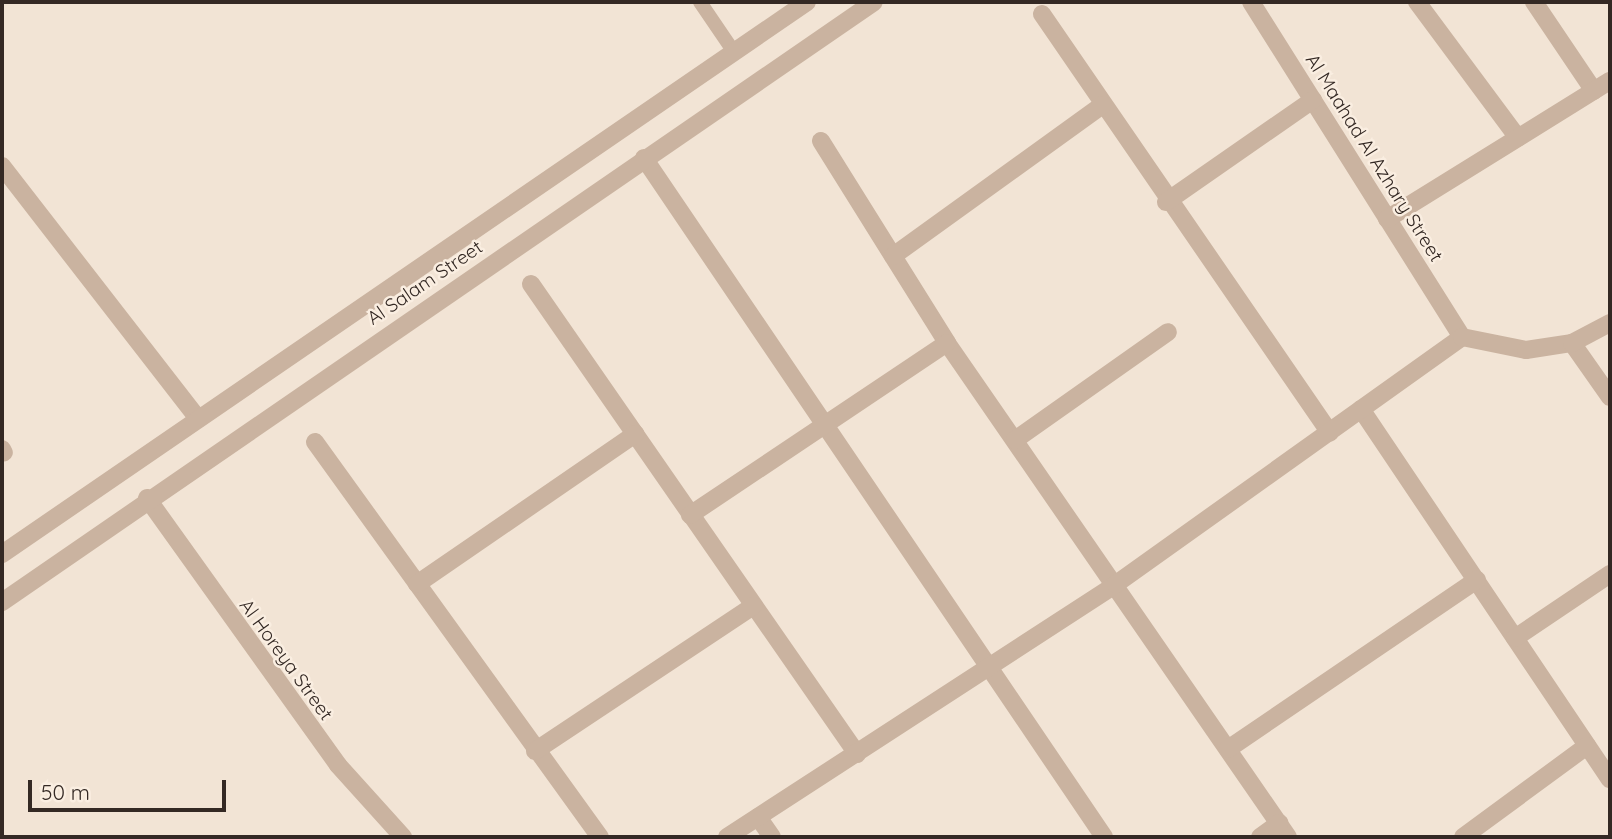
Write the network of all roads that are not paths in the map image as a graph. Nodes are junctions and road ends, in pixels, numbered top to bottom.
1 (700, 2) edge
2 (807, 2) edge
3 (874, 2) edge
4 (1251, 2) edge
5 (1417, 2) edge
6 (1534, 2) edge
7 (1042, 14) dead end
8 (734, 52) junction
9 (1610, 81) edge
10 (1594, 91) junction
11 (1312, 100) junction
12 (1102, 105) junction
13 (1518, 138) junction
14 (821, 141) dead end
15 (644, 158) junction
16 (2, 166) edge
17 (1166, 202) junction
18 (1387, 219) junction
19 (893, 256) junction
20 (531, 284) dead end
21 (1610, 323) edge
22 (1168, 332) dead end
23 (1462, 337) junction
24 (947, 343) junction
25 (1572, 343) junction
26 (1610, 397) edge
27 (1361, 409) junction
28 (198, 419) junction
29 (822, 426) junction
30 (1330, 433) junction
31 (635, 434) junction
32 (1015, 440) junction
33 (315, 442) dead end
34 (147, 498) junction
35 (690, 514) junction
36 (2, 554) edge
37 (1610, 574) edge
38 (1478, 580) junction
39 (417, 583) junction
40 (1116, 584) junction
41 (2, 602) edge
42 (753, 606) junction
43 (1515, 638) junction
44 (988, 670) junction
45 (1587, 746) junction
46 (1228, 749) junction
47 (535, 751) junction
48 (857, 754) junction
49 (1610, 779) edge
50 (758, 817) junction
51 (1283, 830) edge
52 (1099, 835) edge
53 (403, 837) edge
54 (600, 837) edge
55 (727, 837) edge
56 (772, 837) edge
57 (1260, 837) edge
58 (1463, 837) edge

1 - 8 lane
2 - 8 street, Al Salam Street
3 - 15 street, Al Salam Street
4 - 11 street, Al Maahad Al Azhary Street
5 - 13 street
6 - 10 street
7 - 12 street
8 - 28 street, Al Salam Street
9 - 10 street
10 - 13 street
11 - 17 street
11 - 18 street, Al Maahad Al Azhary Street
12 - 17 street
12 - 19 street
13 - 18 street
14 - 19 street
15 - 29 street
15 - 34 street, Al Salam Street
16 - 28 street
17 - 30 street
18 - 23 street, Al Maahad Al Azhary Street
19 - 24 street
20 - 31 street
21 - 25 street
22 - 32 street
23 - 25 street
23 - 27 street
24 - 29 street
24 - 32 street
25 - 26 street
27 - 30 street
27 - 38 street
28 - 36 street, Al Salam Street
29 - 35 street
29 - 44 street
30 - 40 street
31 - 35 street
31 - 39 street
32 - 40 street
33 - 39 street
34 - 41 street, Al Salam Street
34 - 53 street, Al Horeya Street
35 - 42 street
37 - 43 street
38 - 43 street
38 - 46 street
39 - 47 street
40 - 44 street
40 - 46 street
42 - 47 street
42 - 48 street
43 - 45 street
44 - 48 street
44 - 52 street
45 - 49 street
45 - 58 street
46 - 51 street
47 - 54 street
48 - 50 street
50 - 55 street
50 - 56 street
51 - 57 street

